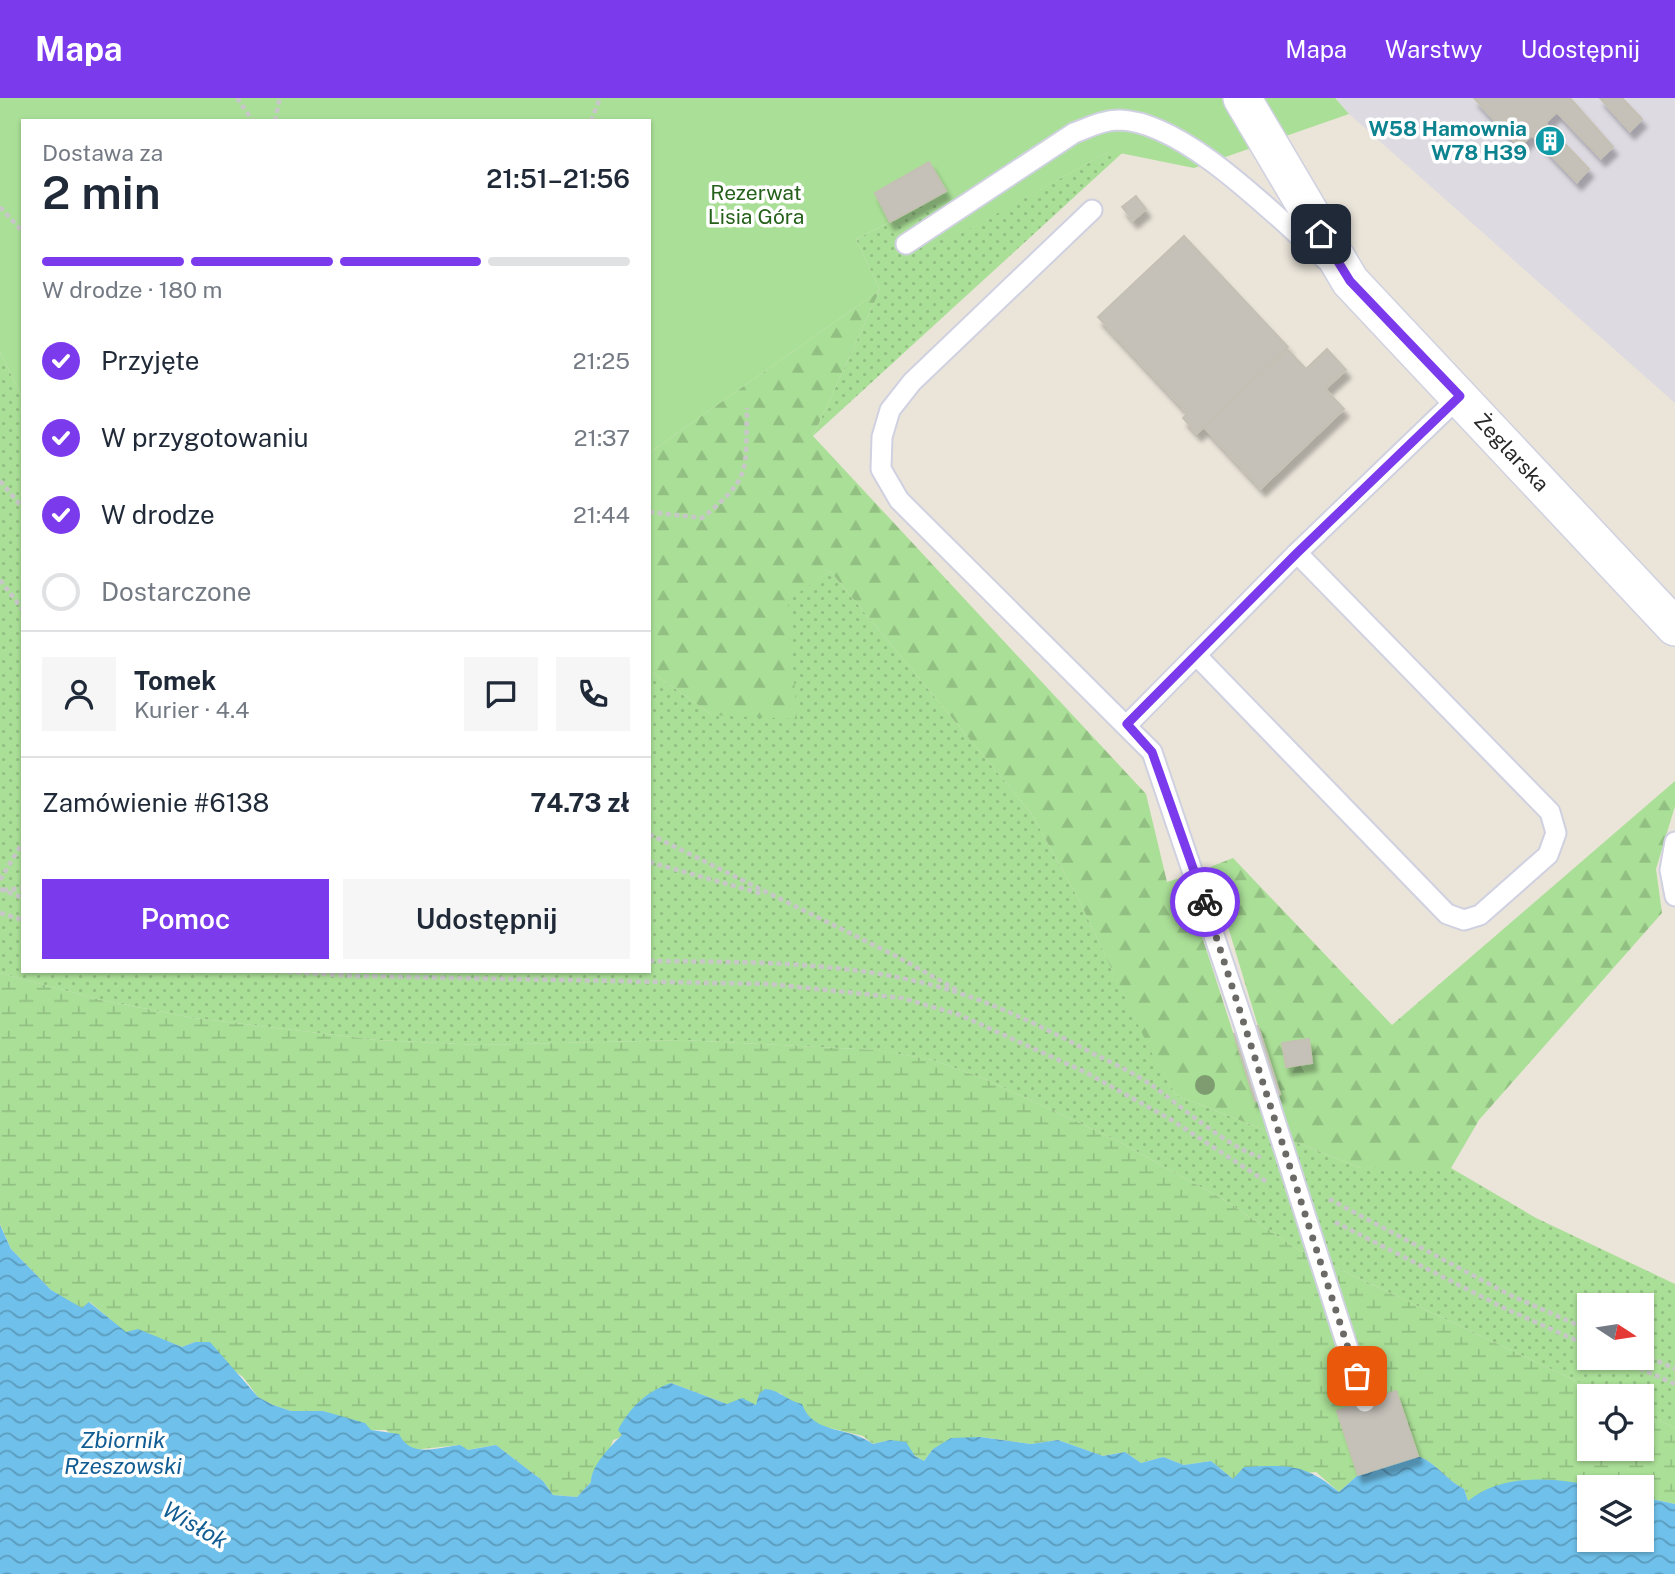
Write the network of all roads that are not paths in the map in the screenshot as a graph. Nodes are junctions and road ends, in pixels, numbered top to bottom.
1 (1242, 98) edge
2 (1093, 210) dead end
3 (906, 244) dead end
4 (1350, 281) junction
5 (1460, 396) junction
6 (1297, 553) junction
7 (1675, 627) edge
8 (1196, 655) junction
9 (1127, 724) junction
10 (1675, 842) edge
11 (1675, 895) edge
12 (1365, 1402) dead end

1 - 4 street, Żeglarska
2 - 9 lane
3 - 4 lane
4 - 5 street, Żeglarska
5 - 6 lane
5 - 7 street, Żeglarska
6 - 8 lane
6 - 8 lane
8 - 9 lane
9 - 12 lane, bridge
10 - 11 lane

